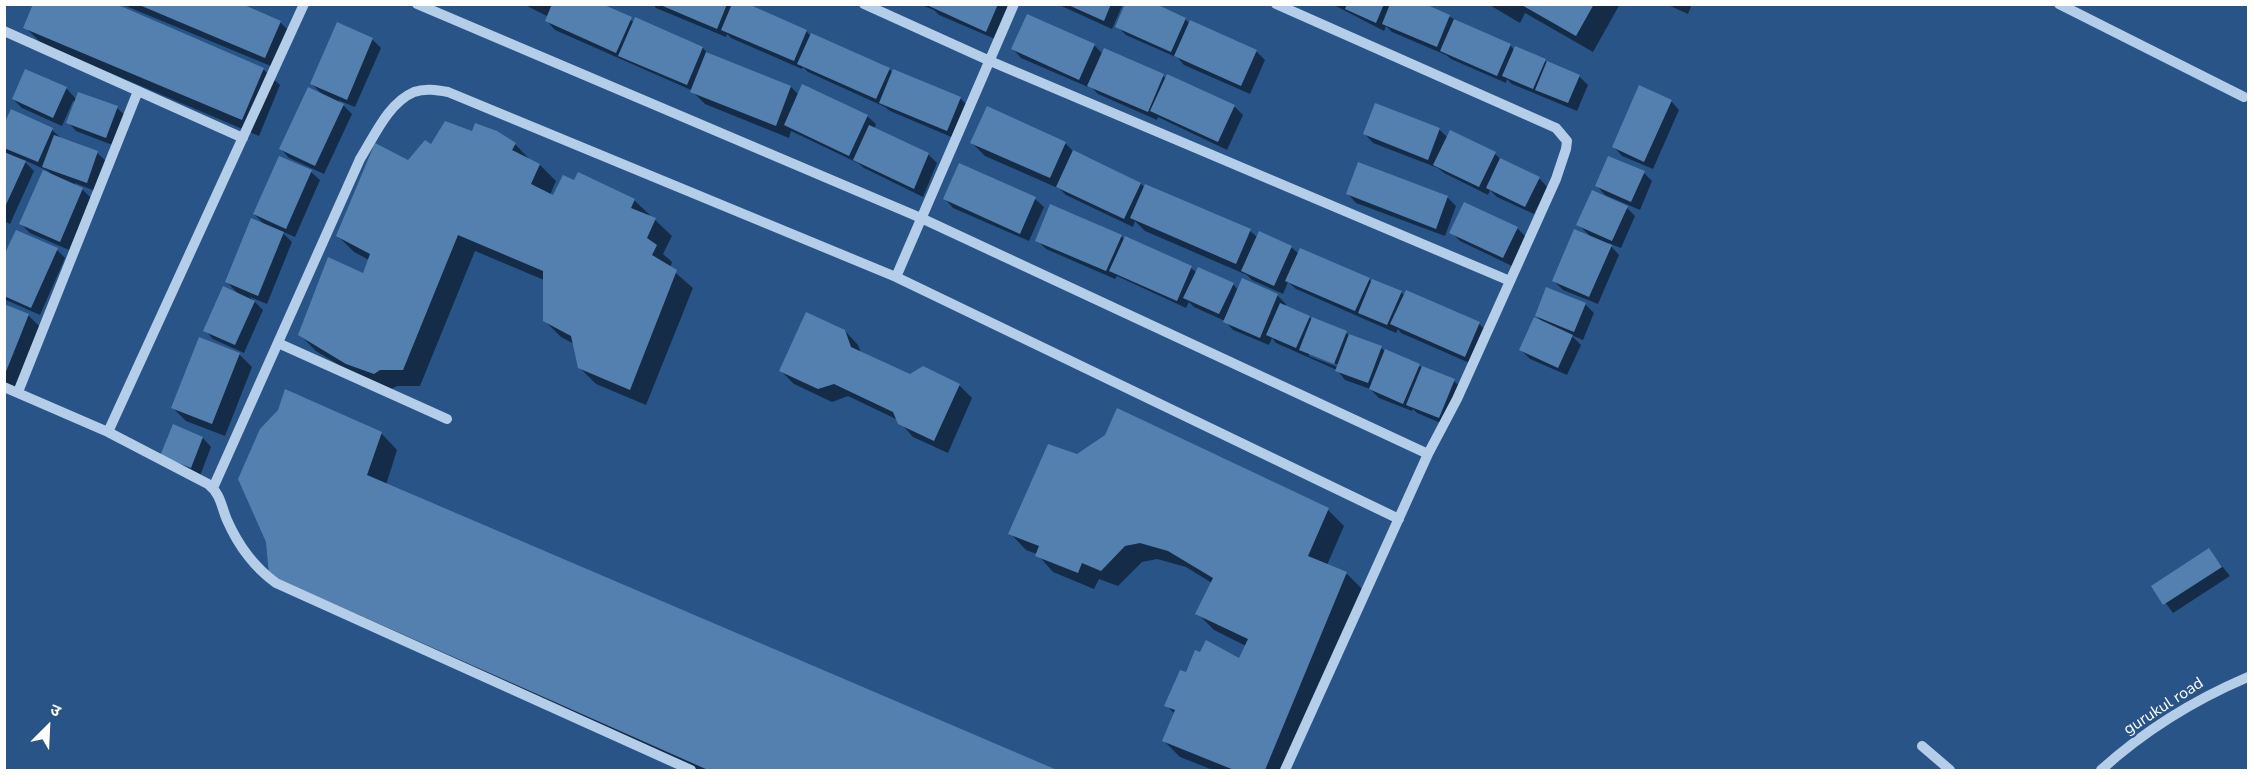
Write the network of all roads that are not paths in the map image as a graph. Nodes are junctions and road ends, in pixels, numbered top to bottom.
1 (304, 4) edge
2 (417, 4) edge
3 (864, 4) edge
4 (1014, 4) edge
5 (1276, 4) edge
6 (2059, 4) edge
7 (4, 31) edge
8 (990, 61) junction
9 (138, 92) junction
10 (2244, 97) dead end
11 (243, 138) junction
12 (921, 218) junction
13 (896, 277) junction
14 (1510, 281) junction
15 (278, 343) junction
16 (4, 387) edge
17 (18, 392) junction
18 (447, 419) dead end
19 (108, 432) junction
20 (1428, 454) junction
21 (213, 488) junction
22 (1399, 519) junction
23 (2248, 677) edge
24 (1922, 746) dead end
25 (691, 771) edge
26 (1286, 771) edge
27 (1950, 771) edge
28 (2101, 771) edge

1 - 11 street
2 - 12 street
3 - 8 street
4 - 8 street
5 - 14 street
6 - 10 street
7 - 9 street
8 - 12 street
8 - 14 street
9 - 11 street
9 - 17 street
11 - 19 street
12 - 13 street
12 - 20 street
13 - 15 street
13 - 22 street
14 - 20 street
15 - 18 street
15 - 21 street
16 - 17 street
17 - 19 street
19 - 21 street
20 - 22 street
21 - 25 street
22 - 26 street
23 - 28 street, gurukul road
24 - 27 street

